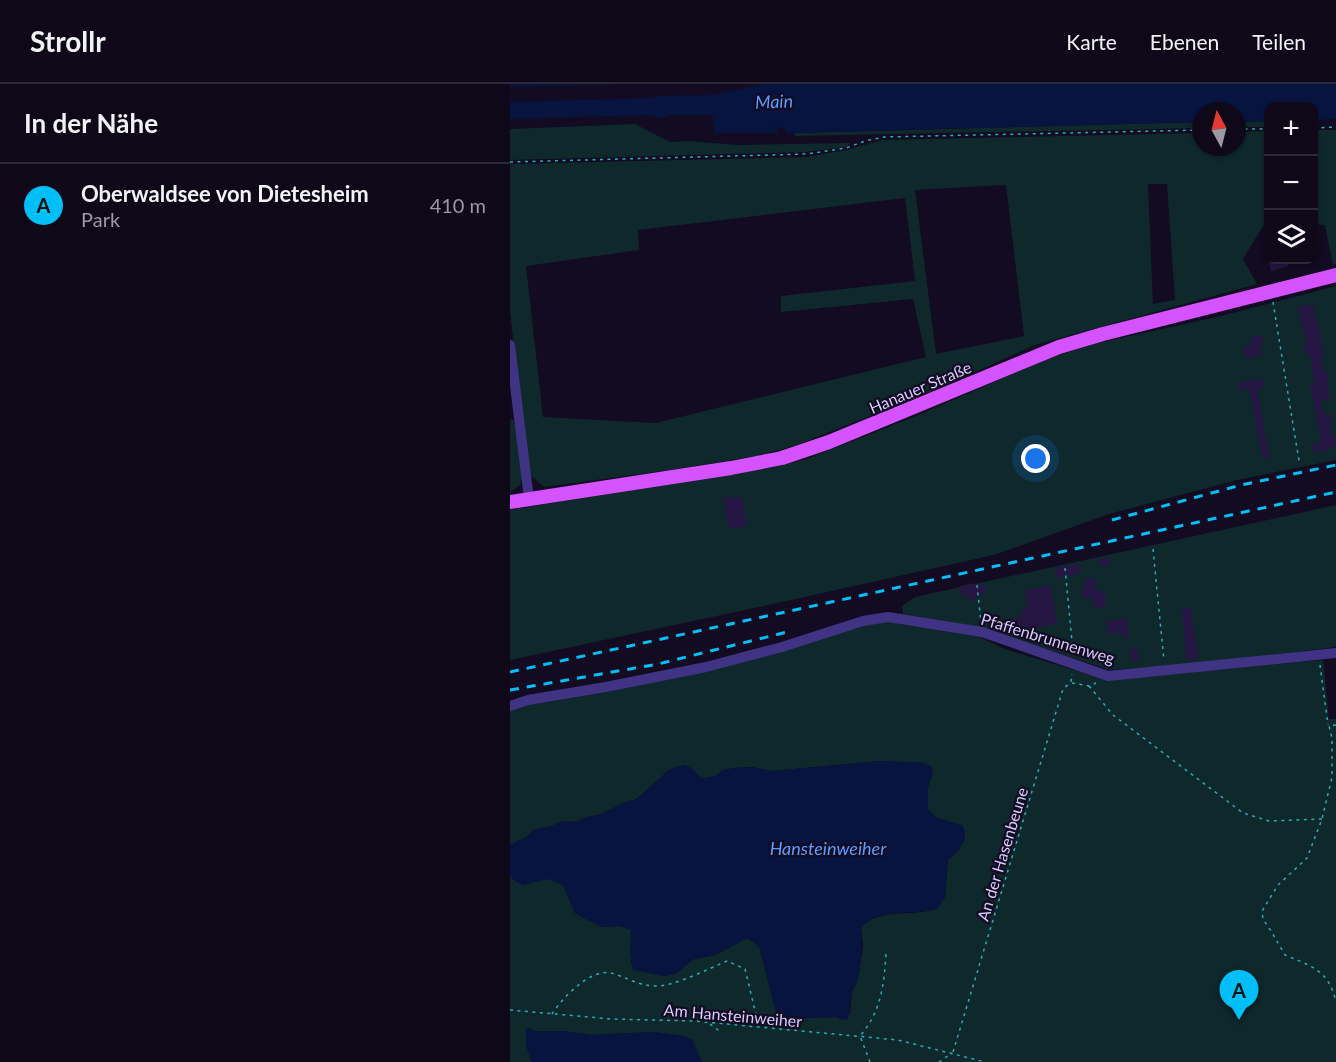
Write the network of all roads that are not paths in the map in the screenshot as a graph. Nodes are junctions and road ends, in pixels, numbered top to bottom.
1 (1336, 275) edge
2 (510, 345) edge
3 (529, 499) junction
4 (510, 502) edge
5 (1336, 653) edge
6 (510, 706) edge

1 - 3 main road, Hanauer Straße
2 - 3 lane
3 - 4 main road, Hanauer Straße
5 - 6 lane, Pfaffenbrunnenweg

